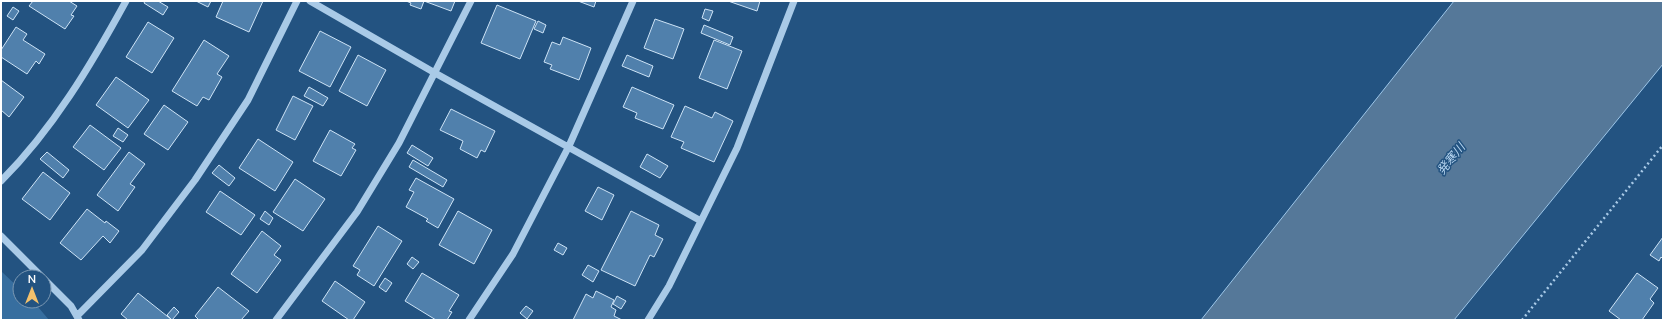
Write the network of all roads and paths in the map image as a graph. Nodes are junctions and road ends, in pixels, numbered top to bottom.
1 (126, 1) edge
2 (297, 1) edge
3 (310, 1) edge
4 (471, 1) edge
5 (634, 1) edge
6 (794, 1) edge
7 (435, 74) junction
8 (1663, 145) edge
9 (569, 146) junction
10 (1, 180) edge
11 (701, 221) junction
12 (1, 236) edge
13 (34, 269) edge
14 (52, 287) edge
15 (78, 318) edge
16 (276, 320) edge
17 (469, 320) edge
18 (648, 320) edge
19 (1522, 320) edge

1 - 10 street
2 - 15 street
3 - 7 street
4 - 7 street
5 - 9 street
6 - 11 street
7 - 9 street
7 - 16 street
8 - 19 path
9 - 11 street
9 - 17 street
11 - 18 street
12 - 13 street
14 - 15 street

